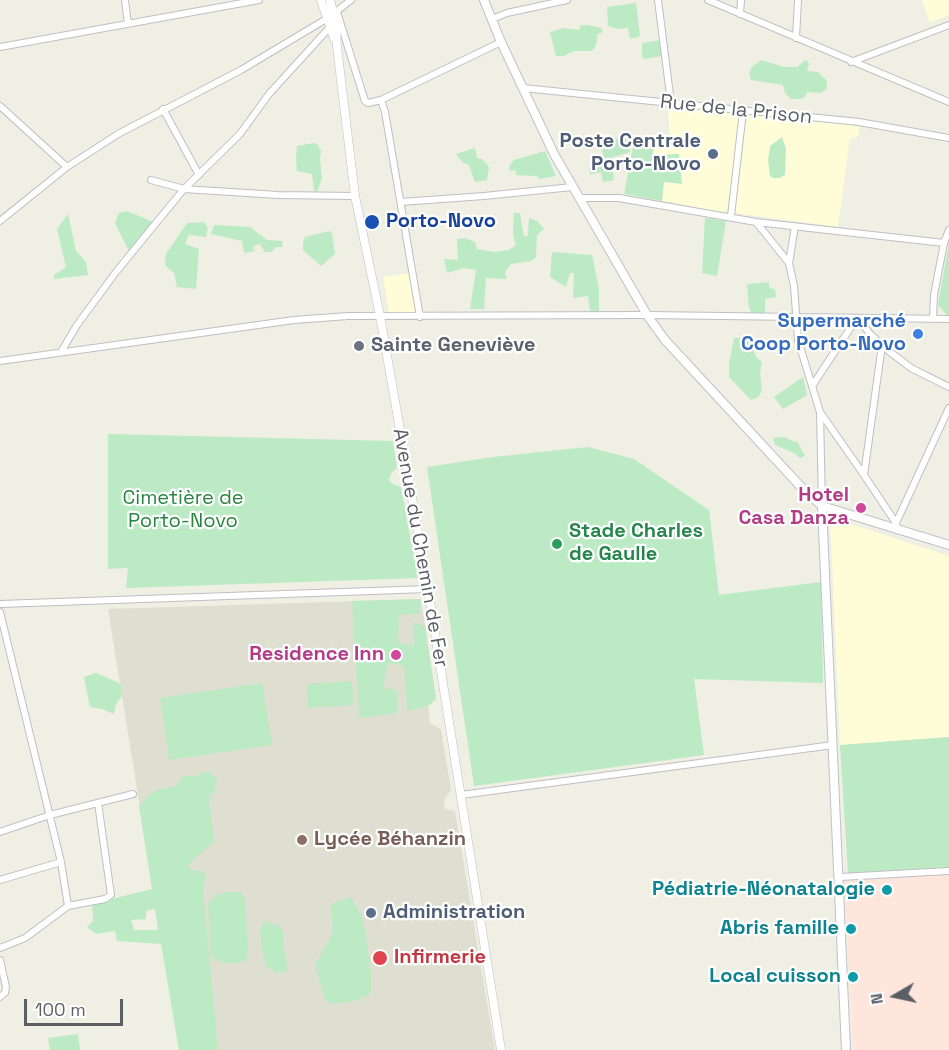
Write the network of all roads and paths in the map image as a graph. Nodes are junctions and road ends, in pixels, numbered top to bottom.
1 (125, 0) edge
2 (259, 0) edge
3 (321, 0) edge
4 (330, 0) edge
5 (351, 0) edge
6 (484, 0) edge
7 (567, 0) edge
8 (658, 0) edge
9 (708, 0) edge
10 (741, 0) edge
11 (798, 0) edge
12 (333, 14) junction
13 (740, 14) junction
14 (492, 19) junction
15 (128, 24) junction
16 (949, 25) edge
17 (330, 27) junction
18 (796, 38) junction
19 (501, 42) junction
20 (0, 47) edge
21 (337, 47) junction
22 (851, 62) junction
23 (523, 88) junction
24 (381, 100) junction
25 (949, 102) edge
26 (671, 103) junction
27 (0, 106) edge
28 (164, 109) junction
29 (743, 111) junction
30 (949, 138) edge
31 (67, 167) junction
32 (199, 175) junction
33 (151, 180) dead end
34 (572, 187) junction
35 (184, 189) junction
36 (355, 196) junction
37 (579, 198) junction
38 (400, 202) junction
39 (730, 216) junction
40 (0, 221) edge
41 (756, 222) junction
42 (795, 226) junction
43 (949, 230) edge
44 (944, 243) junction
45 (789, 263) junction
46 (647, 315) junction
47 (380, 316) junction
48 (420, 316) junction
49 (795, 317) junction
50 (859, 319) junction
51 (933, 319) junction
52 (949, 319) edge
53 (882, 345) junction
54 (61, 352) junction
55 (0, 361) edge
56 (812, 386) junction
57 (949, 387) edge
58 (949, 408) edge
59 (819, 412) junction
60 (864, 475) junction
61 (822, 506) junction
62 (896, 527) junction
63 (949, 546) edge
64 (428, 589) junction
65 (0, 604) edge
66 (0, 612) edge
67 (833, 745) junction
68 (133, 794) dead end
69 (461, 795) junction
70 (98, 803) junction
71 (50, 815) junction
72 (0, 832) edge
73 (61, 862) junction
74 (949, 871) edge
75 (840, 877) junction
76 (0, 880) edge
77 (68, 906) junction
78 (0, 948) edge
79 (0, 960) edge
80 (0, 997) edge
81 (501, 1050) edge
82 (846, 1050) edge

1 - 15 street
2 - 15 street
3 - 12 street
4 - 12 street
5 - 12 street
6 - 14 main road
7 - 14 street
8 - 26 street
9 - 13 street
10 - 13 street
11 - 18 street
12 - 17 street
12 - 21 street
12 - 24 street
12 - 28 street
13 - 18 street
14 - 19 main road
15 - 20 street
16 - 22 street
17 - 21 street
17 - 32 street
18 - 22 street
19 - 23 main road
19 - 24 street
21 - 36 street, Avenue du Chemin de Fer
22 - 25 street
23 - 26 street, Rue de la Prison
23 - 34 main road
24 - 38 street
26 - 29 street, Rue de la Prison
27 - 31 street
28 - 31 street
28 - 32 street
29 - 30 street, Rue de la Prison
29 - 39 street
31 - 40 street
32 - 35 street
33 - 35 street
34 - 37 main road
34 - 38 street
35 - 36 street
35 - 54 street
36 - 47 street, Avenue du Chemin de Fer
37 - 39 street
37 - 46 main road
38 - 48 street
39 - 41 street
41 - 42 street
41 - 45 street
42 - 44 street
42 - 45 street
43 - 44 street
44 - 51 street
45 - 49 street
46 - 48 street
46 - 49 street
46 - 61 main road
47 - 48 street
47 - 54 street
47 - 64 street, Avenue du Chemin de Fer
49 - 50 street
49 - 56 street
50 - 51 street
50 - 53 street
50 - 56 street
51 - 52 street
53 - 57 street
53 - 60 street
54 - 55 street
56 - 59 street
58 - 62 street
59 - 60 street
59 - 61 street
60 - 62 street
61 - 62 main road
61 - 67 main road
62 - 63 main road
64 - 65 street
64 - 69 street, Avenue du Chemin de Fer
66 - 71 street
67 - 69 street
67 - 75 main road
68 - 70 street
69 - 81 street, Avenue du Chemin de Fer
70 - 71 street
70 - 77 street
71 - 72 street
71 - 73 street
73 - 76 street
73 - 77 street
74 - 75 street
75 - 82 main road
77 - 78 street
79 - 80 street

